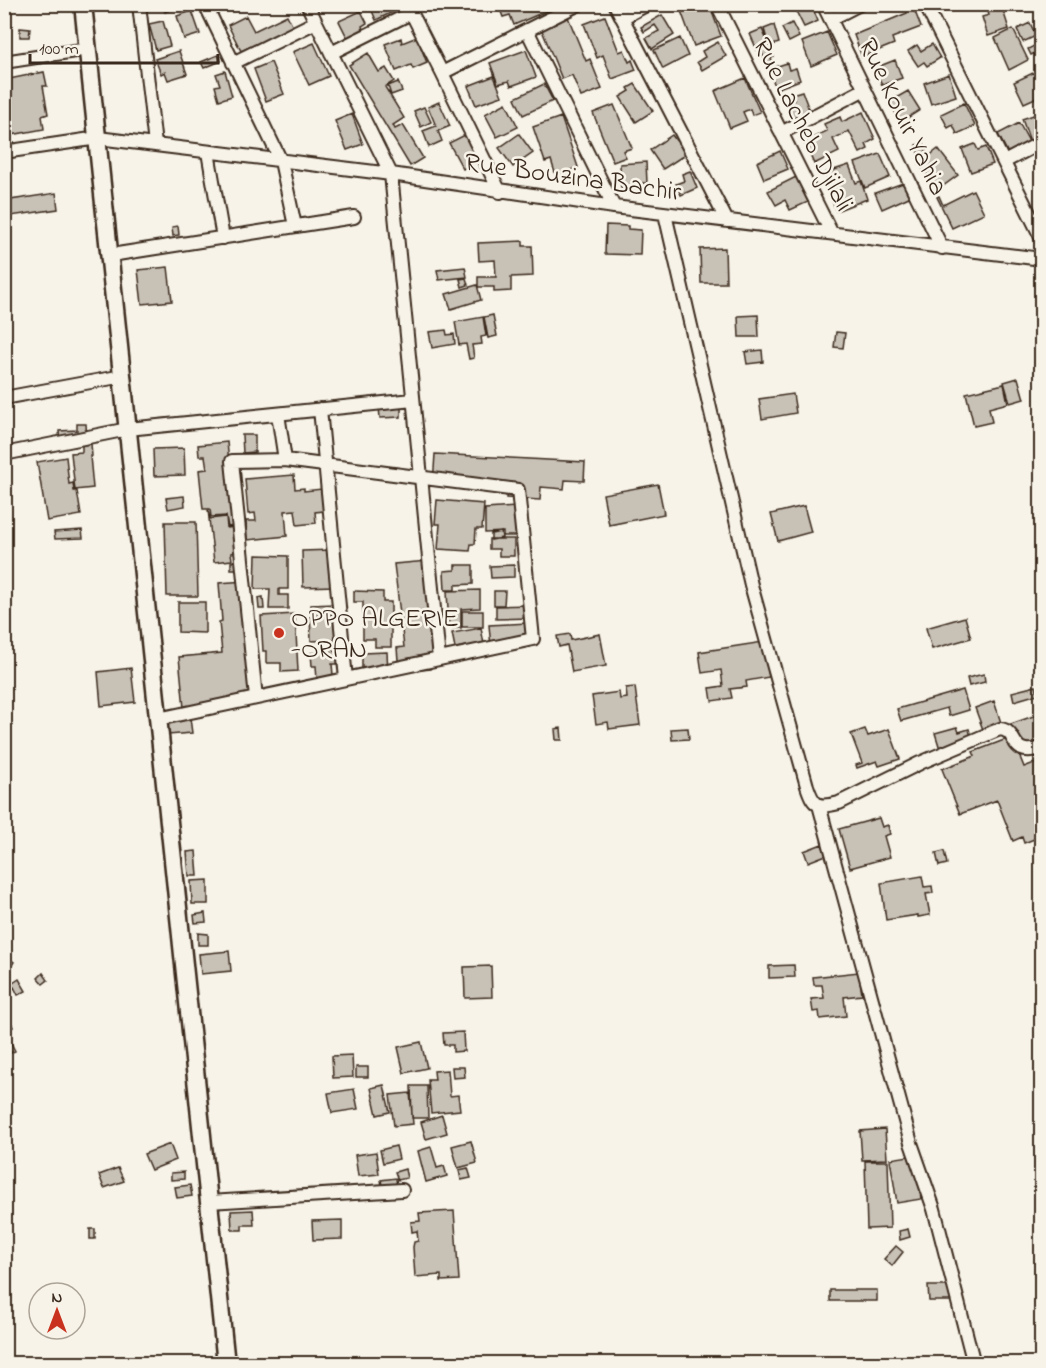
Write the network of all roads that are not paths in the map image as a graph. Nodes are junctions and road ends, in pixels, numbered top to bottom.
1 (83, 4) edge
2 (139, 4) edge
3 (205, 4) edge
4 (307, 4) edge
5 (579, 4) edge
6 (615, 4) edge
7 (648, 4) edge
8 (717, 4) edge
9 (823, 4) edge
10 (860, 4) edge
11 (925, 4) edge
12 (409, 9) edge
13 (622, 18) junction
14 (831, 19) junction
15 (316, 22) junction
16 (527, 30) junction
17 (88, 49) junction
18 (331, 53) junction
19 (4, 62) edge
20 (233, 63) junction
21 (442, 72) junction
22 (863, 90) junction
23 (781, 133) junction
24 (98, 138) junction
25 (1041, 142) edge
26 (155, 145) junction
27 (4, 152) edge
28 (208, 152) junction
29 (281, 161) junction
30 (1004, 162) junction
31 (391, 174) junction
32 (500, 192) junction
33 (614, 207) junction
34 (665, 214) junction
35 (354, 218) dead end
36 (727, 221) junction
37 (295, 226) junction
38 (831, 232) junction
39 (223, 238) junction
40 (1041, 239) edge
41 (942, 248) junction
42 (111, 255) junction
43 (1041, 259) edge
44 (123, 376) junction
45 (4, 398) edge
46 (413, 400) junction
47 (320, 409) junction
48 (278, 414) junction
49 (128, 429) junction
50 (4, 454) edge
51 (285, 460) junction
52 (325, 465) junction
53 (421, 478) junction
54 (439, 660) junction
55 (346, 679) junction
56 (256, 698) junction
57 (158, 719) junction
58 (1041, 748) edge
59 (819, 805) junction
60 (402, 1190) dead end
61 (209, 1202) junction
62 (226, 1364) edge
63 (974, 1364) edge

1 - 17 main road
2 - 26 street
3 - 20 street
4 - 15 street
5 - 16 street
6 - 13 street
7 - 13 street
8 - 23 street, Rue Lacheb Djilali
9 - 14 street, Rue Kouir Yahia
10 - 14 street
11 - 30 street
12 - 18 street
12 - 21 street
13 - 36 street
14 - 22 street, Rue Kouir Yahia
15 - 18 street
15 - 20 street
16 - 21 street
16 - 33 street
17 - 19 street
17 - 24 main road
18 - 31 street
20 - 29 street
21 - 32 street
22 - 23 street
22 - 41 street, Rue Kouir Yahia
23 - 38 street, Rue Lacheb Djilali
24 - 26 street, Rue Bouzina Bachir
24 - 27 street, Rue Bouzina Bachir
24 - 42 main road
25 - 30 street
26 - 28 street, Rue Bouzina Bachir
28 - 29 street, Rue Bouzina Bachir
28 - 39 street
29 - 31 street, Rue Bouzina Bachir
29 - 37 street
30 - 40 street
31 - 32 street, Rue Bouzina Bachir
31 - 46 street
32 - 33 street, Rue Bouzina Bachir
33 - 34 street, Rue Bouzina Bachir
34 - 36 street, Rue Bouzina Bachir
34 - 59 street
35 - 37 street
36 - 38 street, Rue Bouzina Bachir
37 - 39 street
38 - 41 street, Rue Bouzina Bachir
39 - 42 street
41 - 43 street, Rue Bouzina Bachir
42 - 44 main road
44 - 45 street
44 - 49 main road
46 - 47 street
46 - 53 street
47 - 48 street
47 - 52 street
48 - 49 street
48 - 51 street
49 - 50 street
49 - 57 main road
51 - 52 street
51 - 56 street
52 - 53 street
52 - 55 street
53 - 54 street
53 - 54 street
54 - 55 street
55 - 56 street
56 - 57 street
57 - 61 main road
58 - 59 street
59 - 63 street
60 - 61 street
61 - 62 main road

